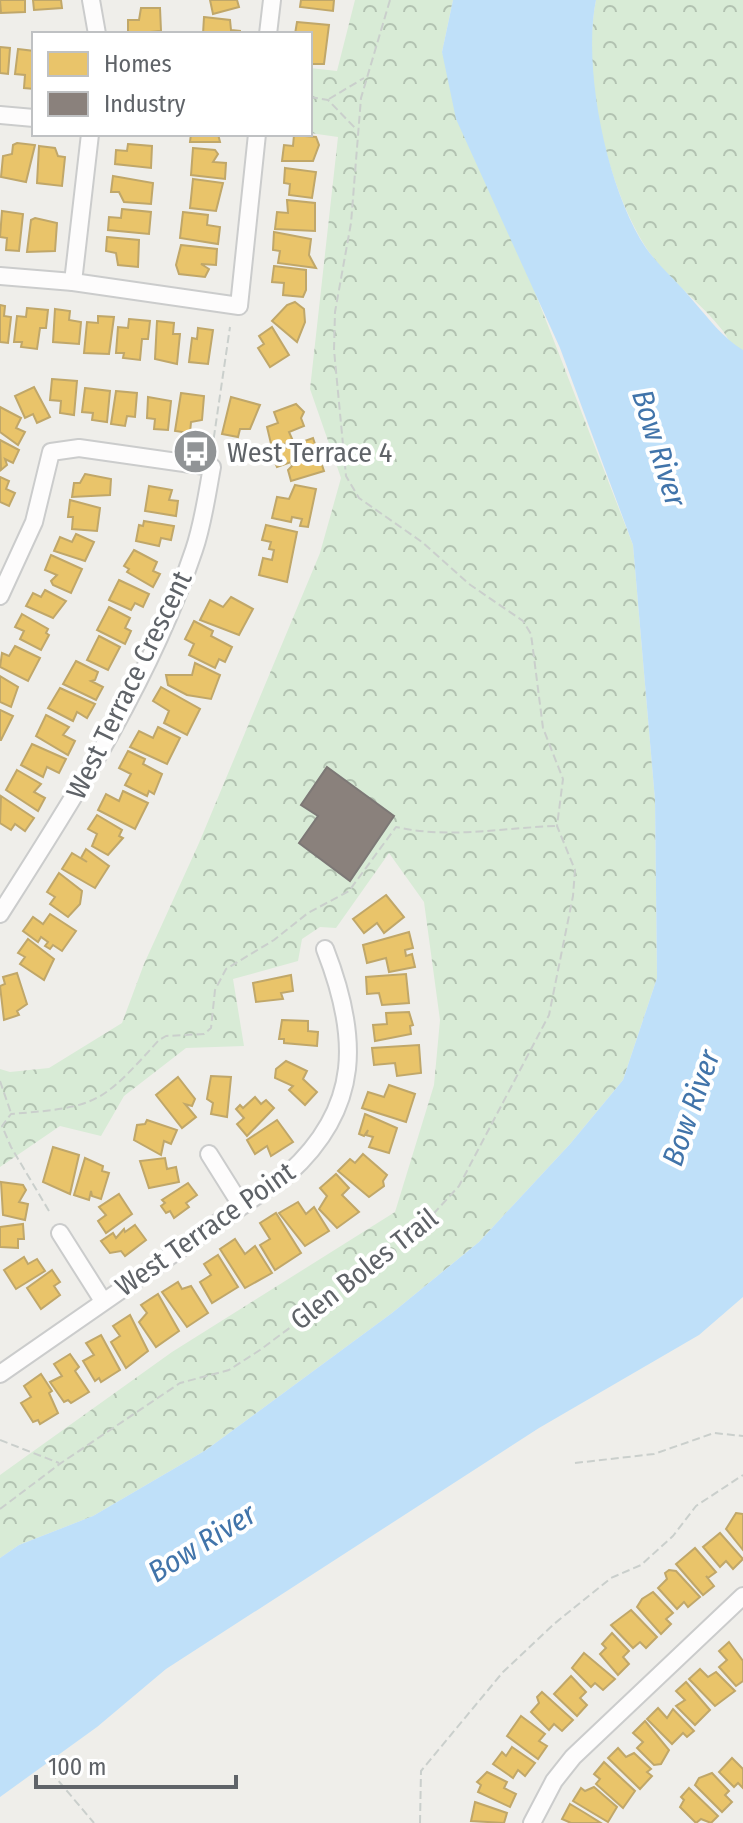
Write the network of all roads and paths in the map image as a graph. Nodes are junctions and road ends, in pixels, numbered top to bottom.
1 (91, 0) edge
2 (272, 0) edge
3 (390, 0) edge
4 (97, 32) edge
5 (268, 32) edge
6 (365, 77) junction
7 (312, 97) edge
8 (328, 100) junction
9 (0, 115) edge
10 (32, 118) edge
11 (358, 131) junction
12 (90, 136) edge
13 (257, 136) edge
14 (0, 276) edge
15 (73, 282) junction
16 (230, 327) dead end
17 (212, 450) dead end
18 (0, 596) edge
19 (557, 826) junction
20 (0, 914) edge
21 (325, 949) dead end
22 (0, 1081) edge
23 (11, 1114) junction
24 (1, 1126) edge
25 (209, 1154) dead end
26 (241, 1205) junction
27 (49, 1211) dead end
28 (60, 1233) dead end
29 (103, 1301) junction
30 (0, 1374) edge
31 (743, 1436) edge
32 (0, 1440) edge
33 (61, 1463) junction
34 (575, 1463) dead end
35 (743, 1475) edge
36 (0, 1509) edge
37 (743, 1596) edge
38 (51, 1772) dead end
39 (94, 1823) edge
40 (420, 1823) edge
41 (532, 1823) edge

1 - 4 street
2 - 5 street
3 - 6 path
6 - 8 path
6 - 11 path
7 - 8 path
8 - 11 path
9 - 10 street
11 - 19 path, Glen Boles Trail
12 - 15 street
13 - 15 street
14 - 15 street
16 - 17 path
18 - 20 street, West Terrace Crescent
19 - 23 path
19 - 33 path, Glen Boles Trail
21 - 26 street, West Terrace Point
22 - 23 path
23 - 24 path
24 - 27 path
25 - 26 street
26 - 29 street, West Terrace Point
28 - 29 street
29 - 30 street, West Terrace Point
31 - 34 path
32 - 33 path
33 - 36 path, Glen Boles Trail
35 - 40 path
37 - 41 street
38 - 39 path

